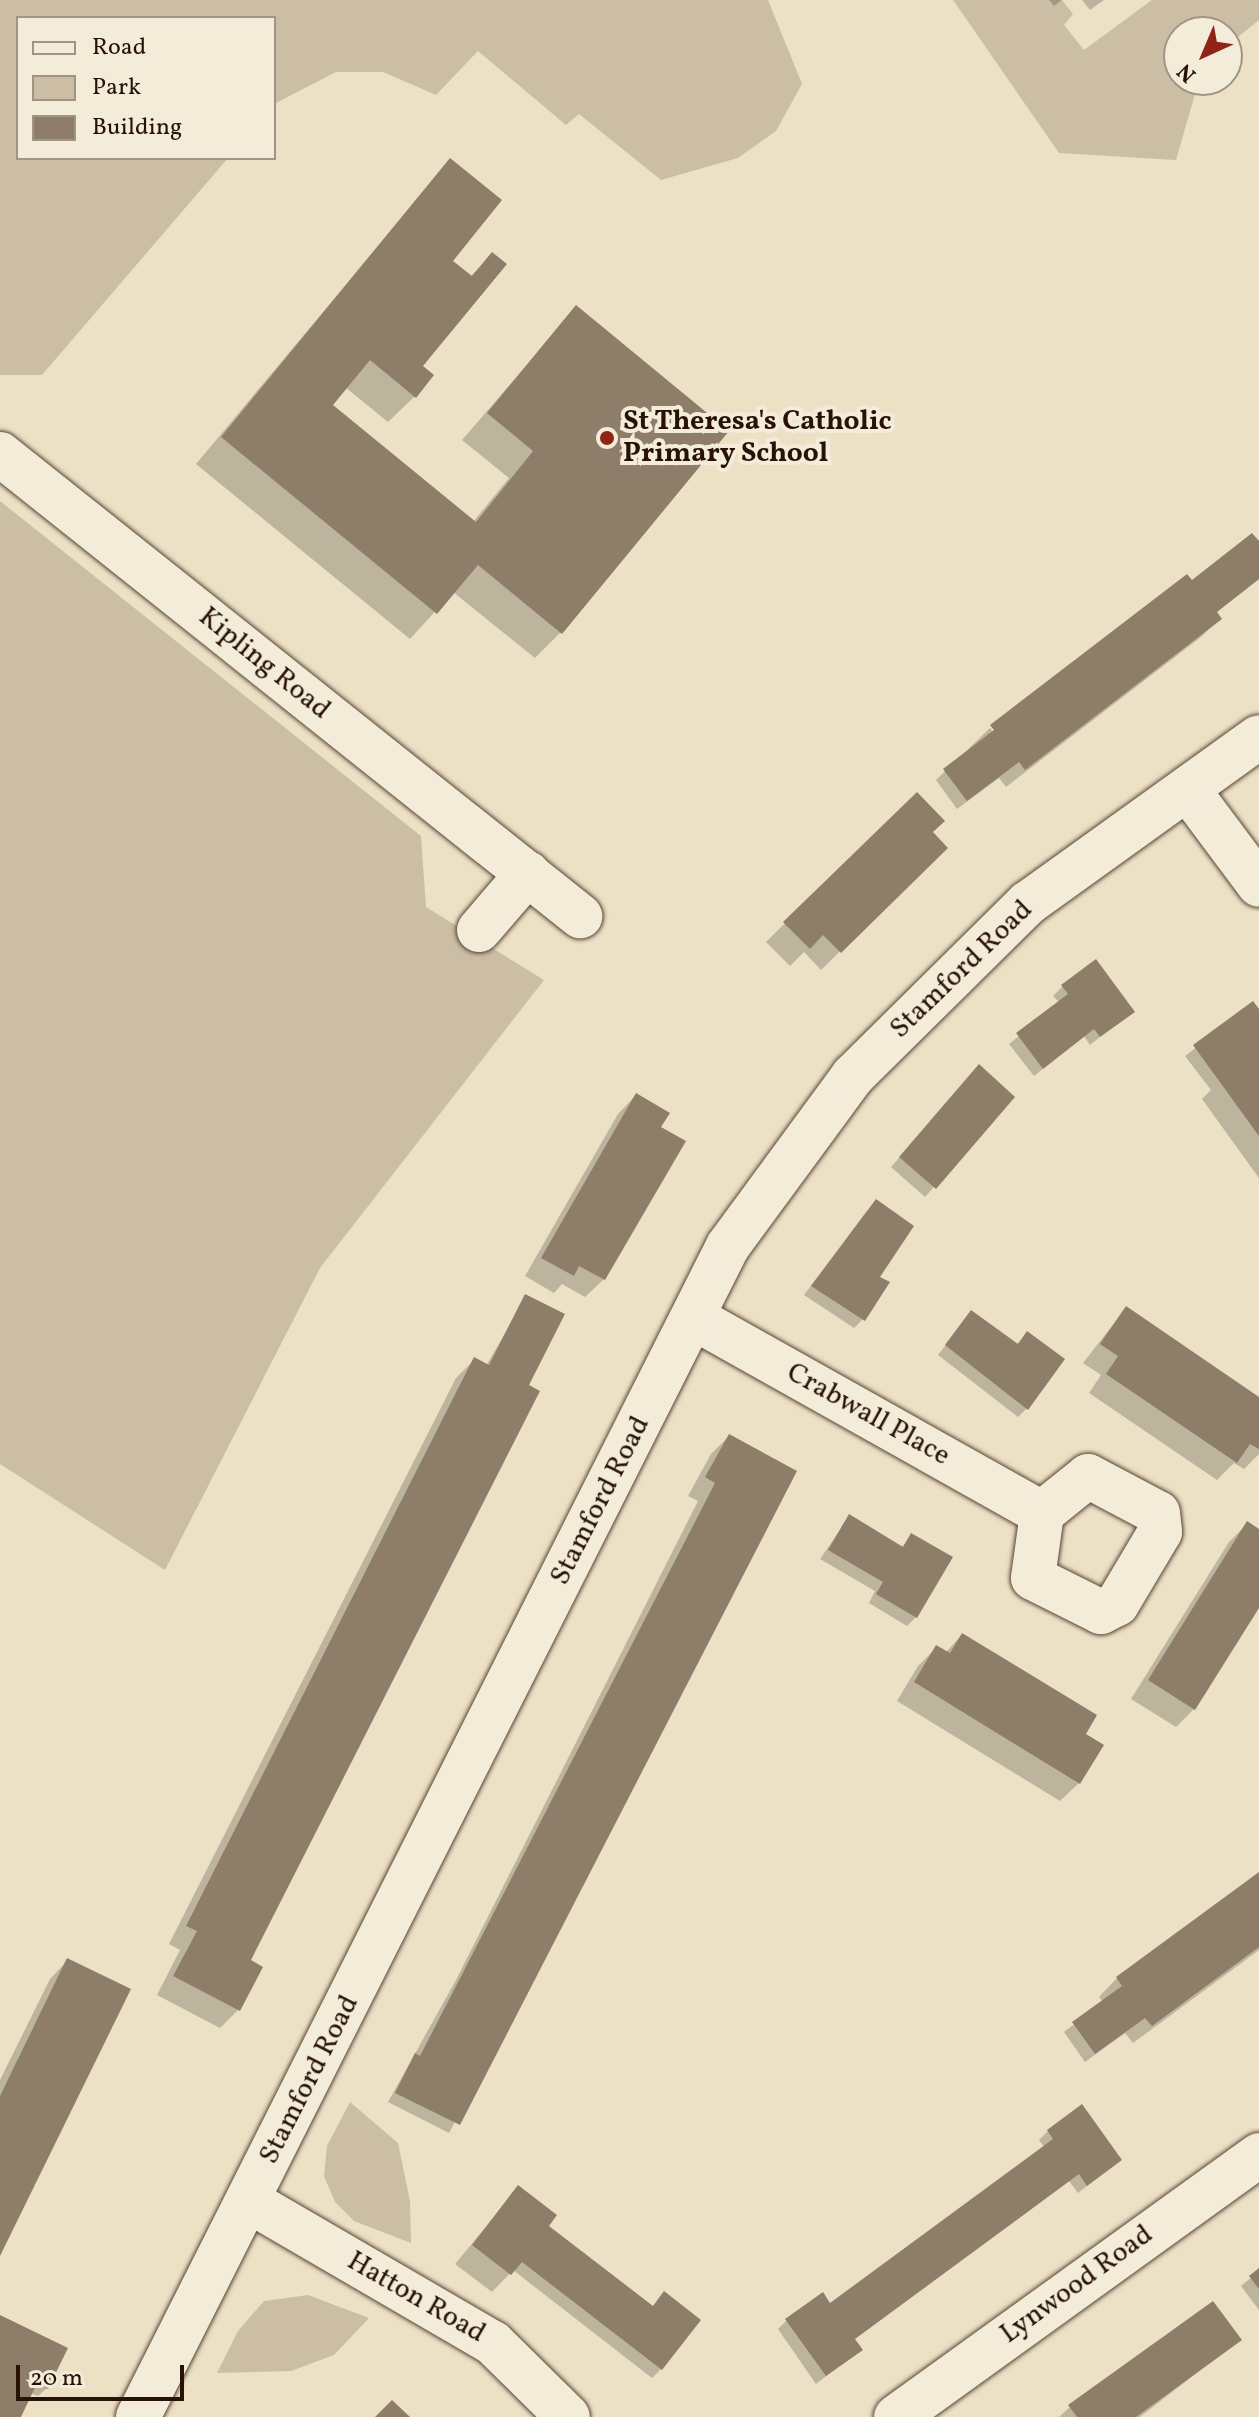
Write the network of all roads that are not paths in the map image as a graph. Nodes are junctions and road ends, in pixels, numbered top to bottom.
1 (0, 454) edge
2 (1259, 737) edge
3 (1189, 791) junction
4 (528, 873) junction
5 (1259, 885) edge
6 (580, 916) dead end
7 (479, 930) dead end
8 (694, 1318) junction
9 (1042, 1513) dead end
10 (1259, 2155) edge
11 (249, 2201) junction
12 (138, 2417) edge
13 (568, 2417) edge
14 (896, 2417) edge

1 - 4 street, Kipling Road
2 - 3 street, Stamford Road
3 - 5 street
3 - 8 street, Stamford Road
4 - 6 street, Kipling Road
4 - 7 street
8 - 9 street, Crabwall Place
8 - 11 street, Stamford Road
10 - 14 street, Lynwood Road
11 - 12 street, Stamford Road
11 - 13 street, Hatton Road

